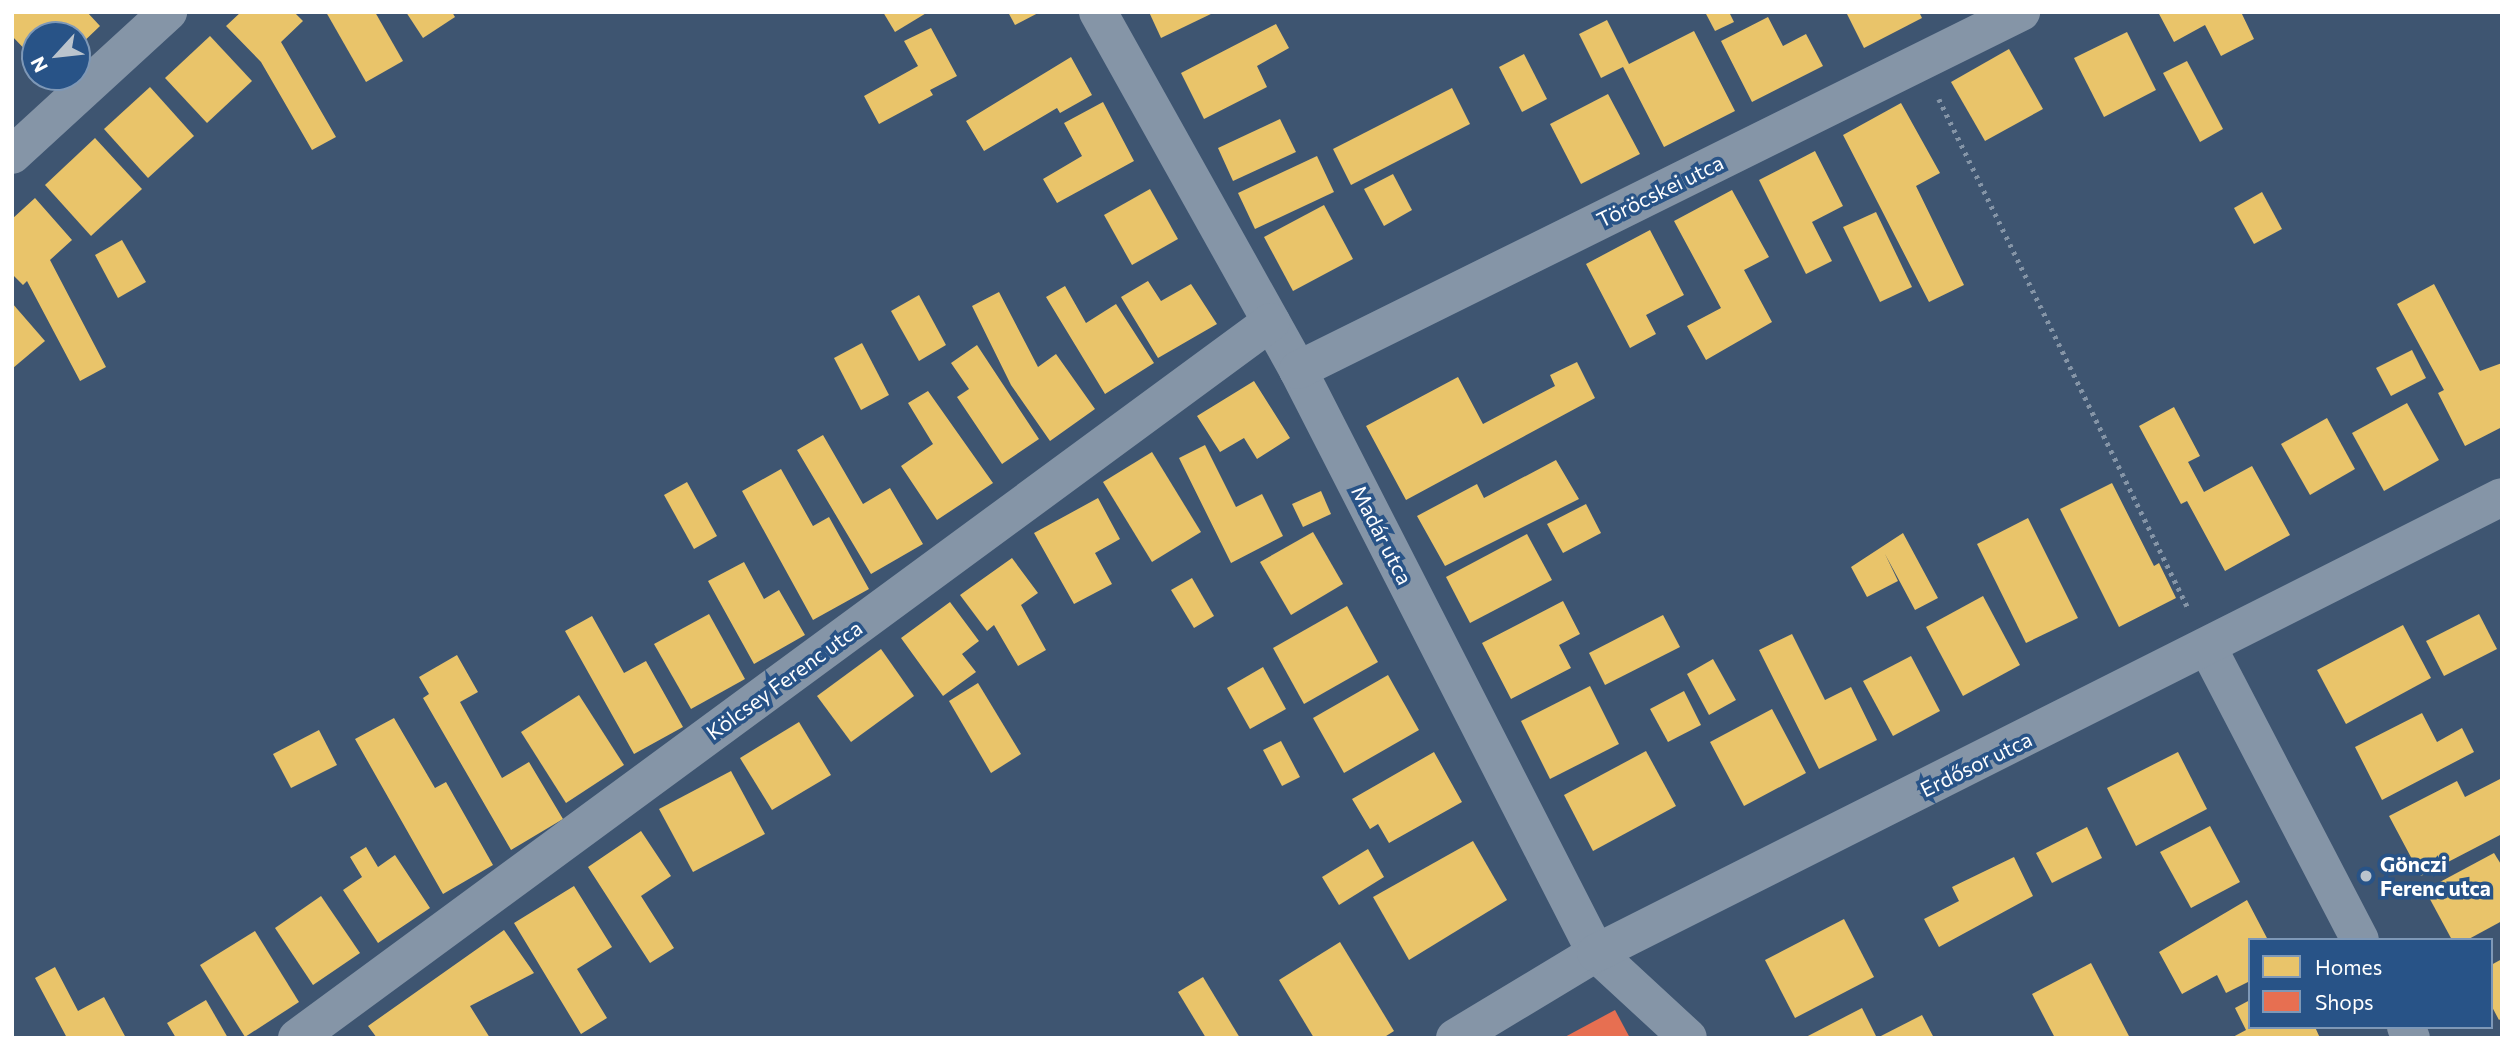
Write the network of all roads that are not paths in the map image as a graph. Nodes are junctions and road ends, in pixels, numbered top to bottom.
1 (168, 12) edge
2 (1098, 12) edge
3 (2021, 12) edge
4 (12, 155) edge
5 (1271, 322) junction
6 (1298, 370) junction
7 (2502, 497) edge
8 (2208, 648) junction
9 (2359, 938) edge
10 (1596, 953) junction
11 (298, 1038) edge
12 (1455, 1038) edge
13 (1688, 1038) edge

1 - 4 street
2 - 5 street, Madár utca
3 - 6 street, Töröcskei utca
5 - 6 street, Madár utca
5 - 11 street, Kölcsey Ferenc utca
6 - 10 street, Madár utca
7 - 8 street, Erdősor utca
8 - 9 street
8 - 10 street, Erdősor utca
10 - 12 street, Erdősor utca
10 - 13 street, Madár utca

